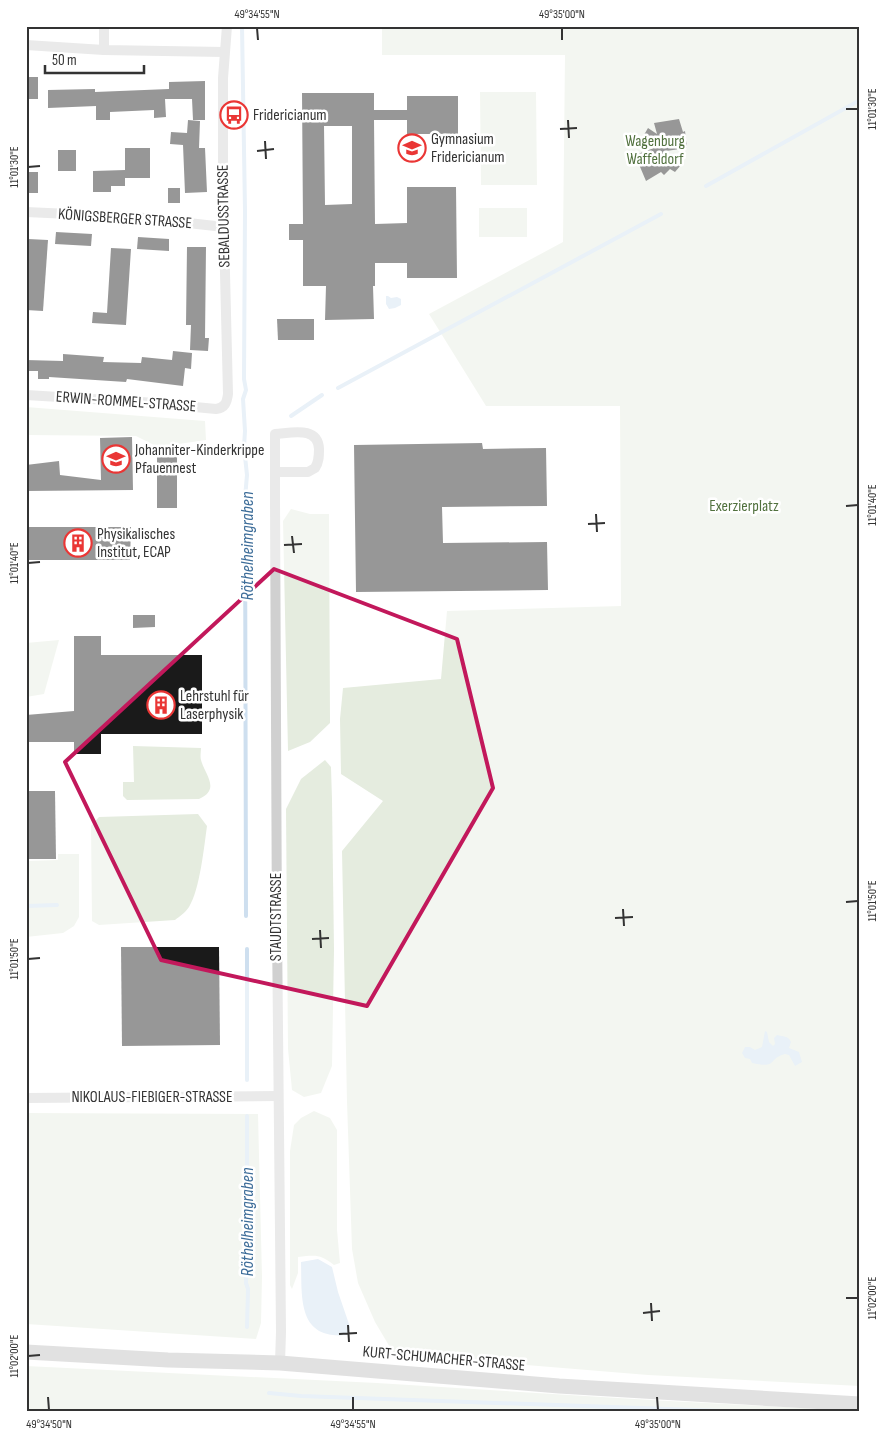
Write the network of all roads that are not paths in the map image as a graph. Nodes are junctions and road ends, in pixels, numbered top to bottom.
1 (104, 26) edge
2 (227, 26) edge
3 (26, 46) edge
4 (104, 50) junction
5 (224, 52) junction
6 (26, 212) edge
7 (224, 227) junction
8 (26, 395) edge
9 (225, 405) joint
10 (275, 472) junction
11 (278, 1096) junction
12 (26, 1098) edge
13 (26, 1352) edge
14 (280, 1363) junction
15 (860, 1404) edge

1 - 4 street
2 - 5 street, SEBALDUSSTRASSE
3 - 4 street
4 - 5 street
5 - 7 street, SEBALDUSSTRASSE
6 - 7 street, KÖNIGSBERGER STRASSE
7 - 9 street, SEBALDUSSTRASSE
8 - 9 street, ERWIN-ROMMEL-STRASSE
10 - 10 street, STAUDTSTRASSE
10 - 11 street, STAUDTSTRASSE
11 - 12 street, NIKOLAUS-FIEBIGER-STRASSE
11 - 14 street, STAUDTSTRASSE
13 - 14 main road, KURT-SCHUMACHER-STRASSE
14 - 15 main road, KURT-SCHUMACHER-STRASSE

